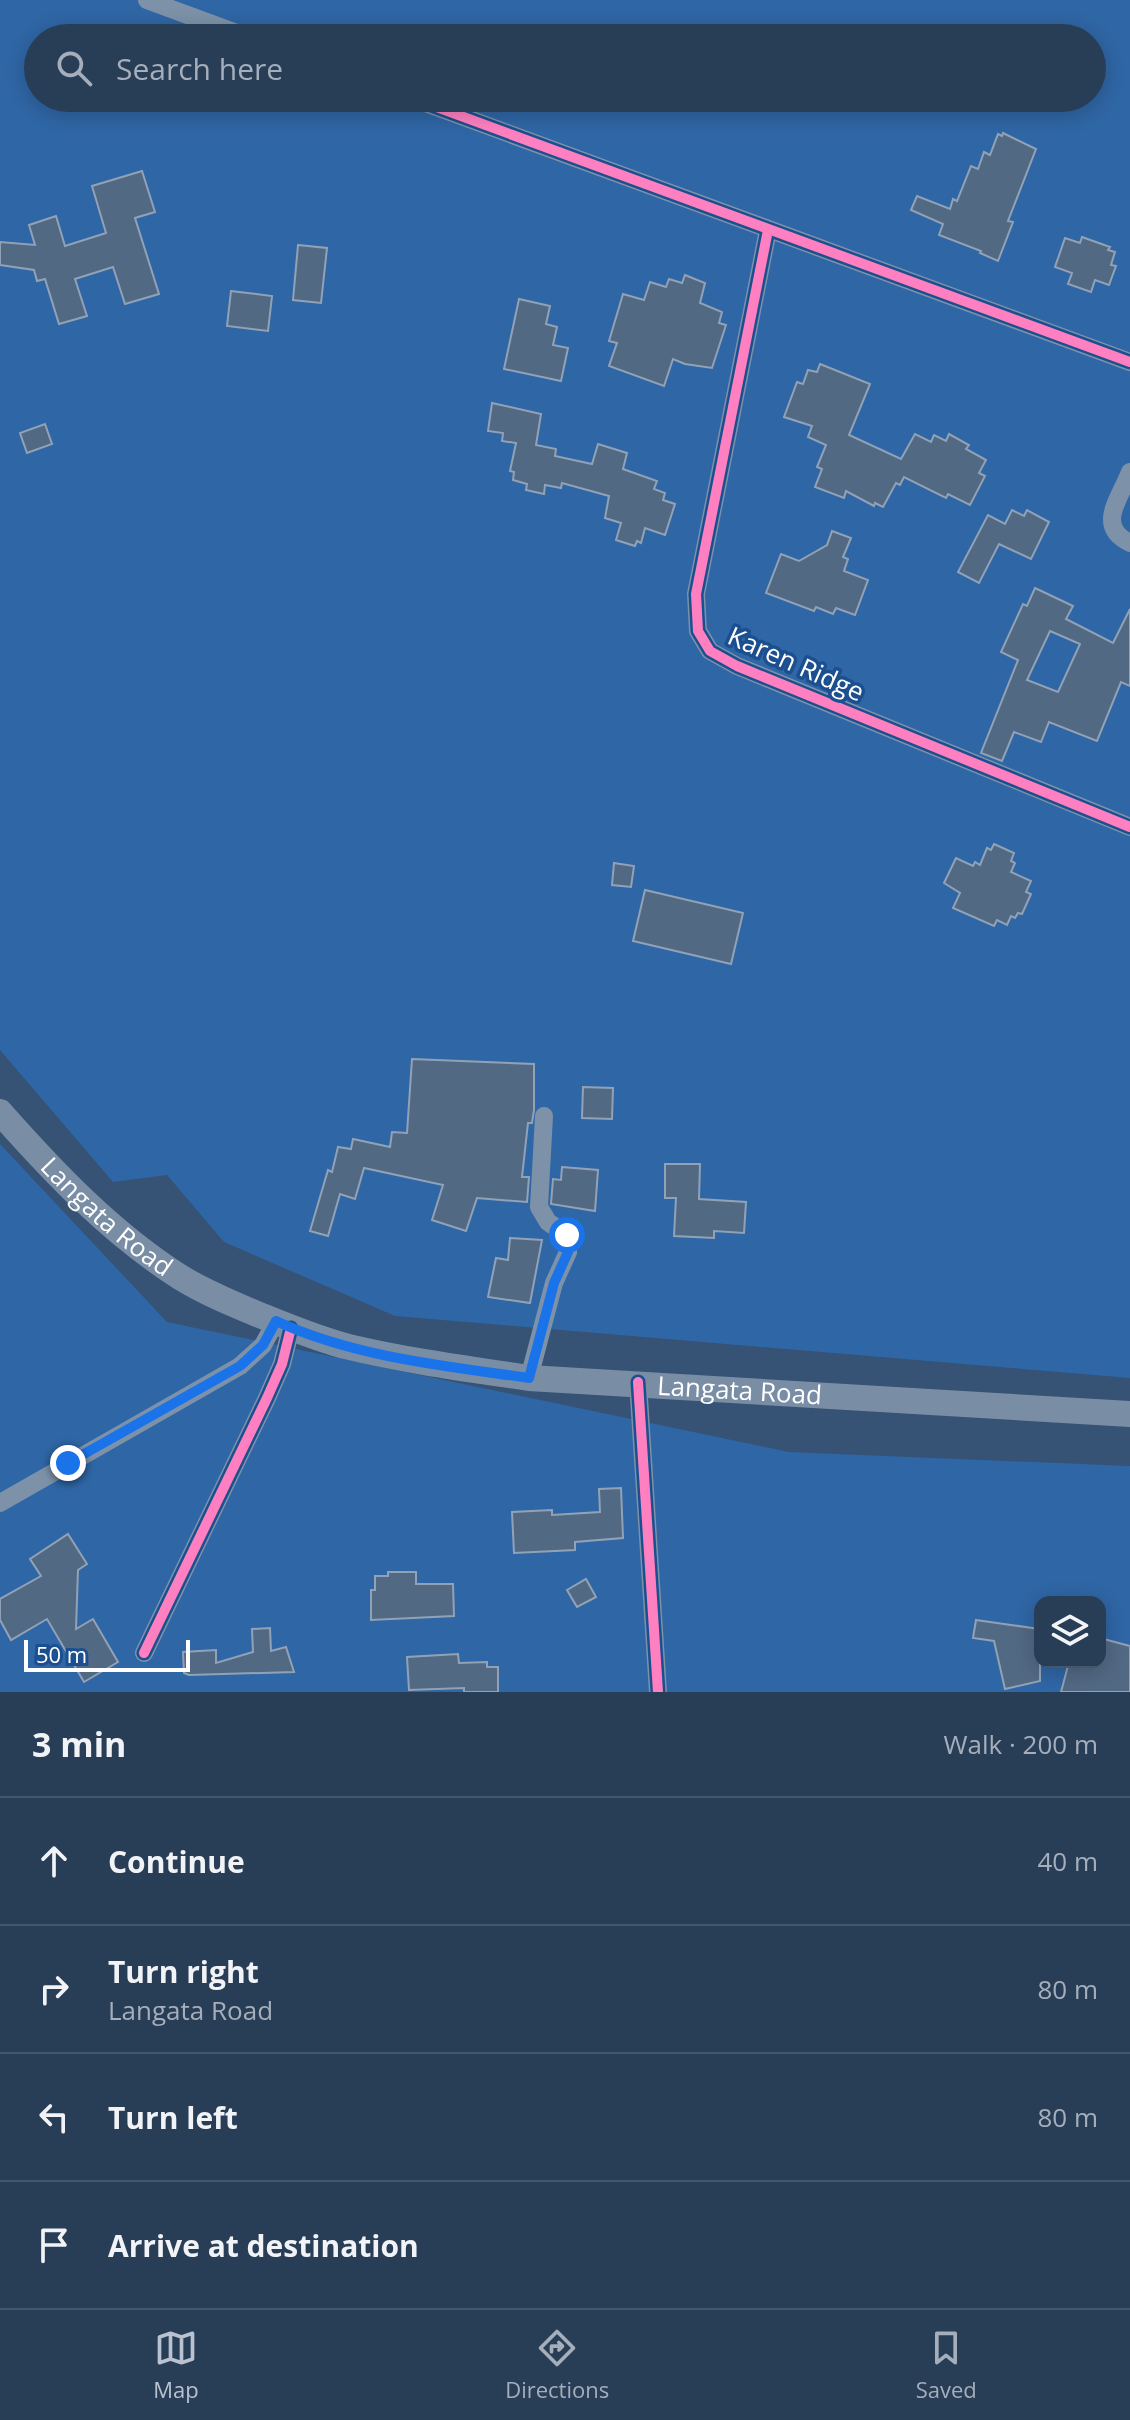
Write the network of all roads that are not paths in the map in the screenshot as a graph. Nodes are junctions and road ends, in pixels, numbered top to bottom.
1 (147, 0) edge
2 (212, 24) edge
3 (450, 112) edge
4 (768, 230) junction
5 (1130, 362) edge
6 (1130, 472) edge
7 (1130, 543) edge
8 (1130, 827) edge
9 (0, 1112) edge
10 (544, 1116) dead end
11 (283, 1325) junction
12 (529, 1378) junction
13 (638, 1382) junction
14 (1130, 1414) edge
15 (0, 1503) edge
16 (144, 1653) dead end
17 (658, 1692) edge

1 - 2 street
3 - 4 street
4 - 5 street
4 - 8 street, Karen Ridge
6 - 7 street
9 - 11 main road, Langata Road
10 - 12 street
11 - 12 main road, Langata Road
11 - 15 street
11 - 16 street
12 - 13 main road, Langata Road
13 - 14 main road, Langata Road
13 - 17 street

